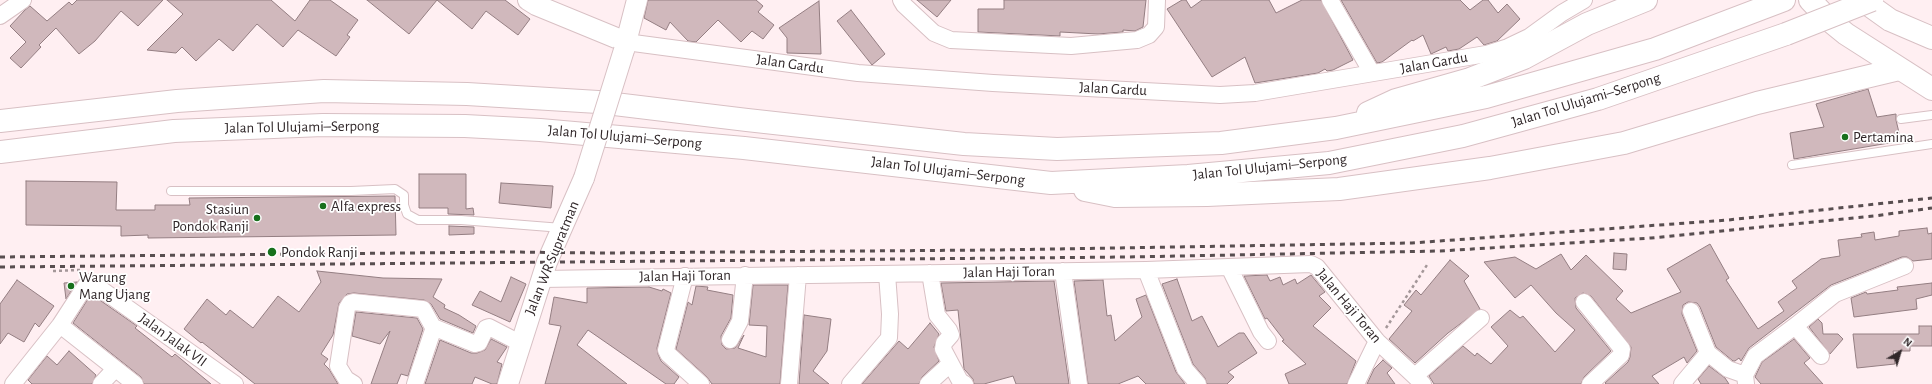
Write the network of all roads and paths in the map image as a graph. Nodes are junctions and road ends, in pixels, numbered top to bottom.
1 (23, 0) edge
2 (528, 0) edge
3 (637, 0) edge
4 (901, 0) edge
5 (1157, 0) edge
6 (1330, 0) edge
7 (1584, 0) edge
8 (1646, 0) edge
9 (1810, 0) edge
10 (1848, 0) edge
11 (1862, 0) edge
12 (1872, 0) edge
13 (1775, 4) edge
14 (0, 16) edge
15 (1890, 20) junction
16 (1932, 38) edge
17 (625, 46) junction
18 (1899, 69) junction
19 (1372, 73) junction
20 (1932, 89) edge
21 (1932, 115) edge
22 (1901, 119) dead end
23 (0, 121) edge
24 (1336, 128) junction
25 (1932, 144) edge
26 (0, 152) edge
27 (1792, 165) dead end
28 (1051, 183) junction
29 (171, 191) dead end
30 (564, 228) junction
31 (1428, 265) dead end
32 (1905, 266) dead end
33 (1229, 267) junction
34 (1146, 270) junction
35 (53, 271) dead end
36 (1063, 272) junction
37 (930, 273) junction
38 (887, 274) junction
39 (745, 275) junction
40 (798, 275) junction
41 (89, 276) junction
42 (685, 276) junction
43 (541, 279) junction
44 (1584, 302) dead end
45 (1691, 311) dead end
46 (1481, 318) dead end
47 (60, 325) junction
48 (1795, 326) junction
49 (434, 327) junction
50 (730, 340) dead end
51 (1268, 341) dead end
52 (1377, 341) junction
53 (520, 343) junction
54 (1708, 353) junction
55 (1821, 356) dead end
56 (950, 364) junction
57 (116, 368) junction
58 (1419, 380) edge
59 (1746, 380) edge
60 (1595, 382) edge
61 (13, 384) edge
62 (101, 384) edge
63 (136, 384) edge
64 (235, 384) edge
65 (354, 384) edge
66 (415, 384) edge
67 (508, 384) edge
68 (701, 384) edge
69 (789, 384) edge
70 (850, 384) edge
71 (928, 384) edge
72 (965, 384) edge
73 (1079, 384) edge
74 (1198, 384) edge
75 (1356, 384) edge
76 (1682, 384) edge

1 - 14 street
2 - 17 street
3 - 17 street, Jalan WR Supratman
4 - 5 street
6 - 19 street
7 - 19 street, Jalan Gardu
8 - 24 main road
9 - 18 main road
10 - 15 main road
11 - 15 main road
12 - 28 main road, Jalan Tol Ulujami–Serpong, bridge
13 - 24 main road, Jalan Tol Ulujami–Serpong
15 - 16 main road
17 - 19 street, Jalan Gardu
17 - 30 street, Jalan WR Supratman, bridge
18 - 20 main road
18 - 28 main road
21 - 22 lane
23 - 24 main road, Jalan Tol Ulujami–Serpong
25 - 27 lane
26 - 28 main road, Jalan Tol Ulujami–Serpong
29 - 30 lane
30 - 43 street, Jalan WR Supratman
31 - 52 path
32 - 48 street
33 - 34 street, Jalan Haji Toran
33 - 51 street
33 - 52 street, Jalan Haji Toran
34 - 36 street, Jalan Haji Toran
34 - 74 street
35 - 41 path
36 - 37 street, Jalan Haji Toran
36 - 73 street
37 - 38 street, Jalan Haji Toran
37 - 56 street
38 - 40 street, Jalan Haji Toran
38 - 70 street
39 - 40 street, Jalan Haji Toran
39 - 42 street, Jalan Haji Toran
39 - 50 street
40 - 69 street
41 - 47 street
41 - 64 street, Jalan Jalak VII
42 - 43 street, Jalan Haji Toran
42 - 68 street
43 - 53 street, Jalan WR Supratman
44 - 60 street
45 - 54 street
46 - 58 street
47 - 57 street
47 - 61 street
48 - 55 street
48 - 59 street
49 - 53 street
49 - 65 street
49 - 66 street
52 - 58 street, Jalan Haji Toran
52 - 75 street
53 - 67 street, Jalan WR Supratman
54 - 59 street
54 - 76 street
56 - 71 street
56 - 72 street
57 - 62 street
57 - 63 street

